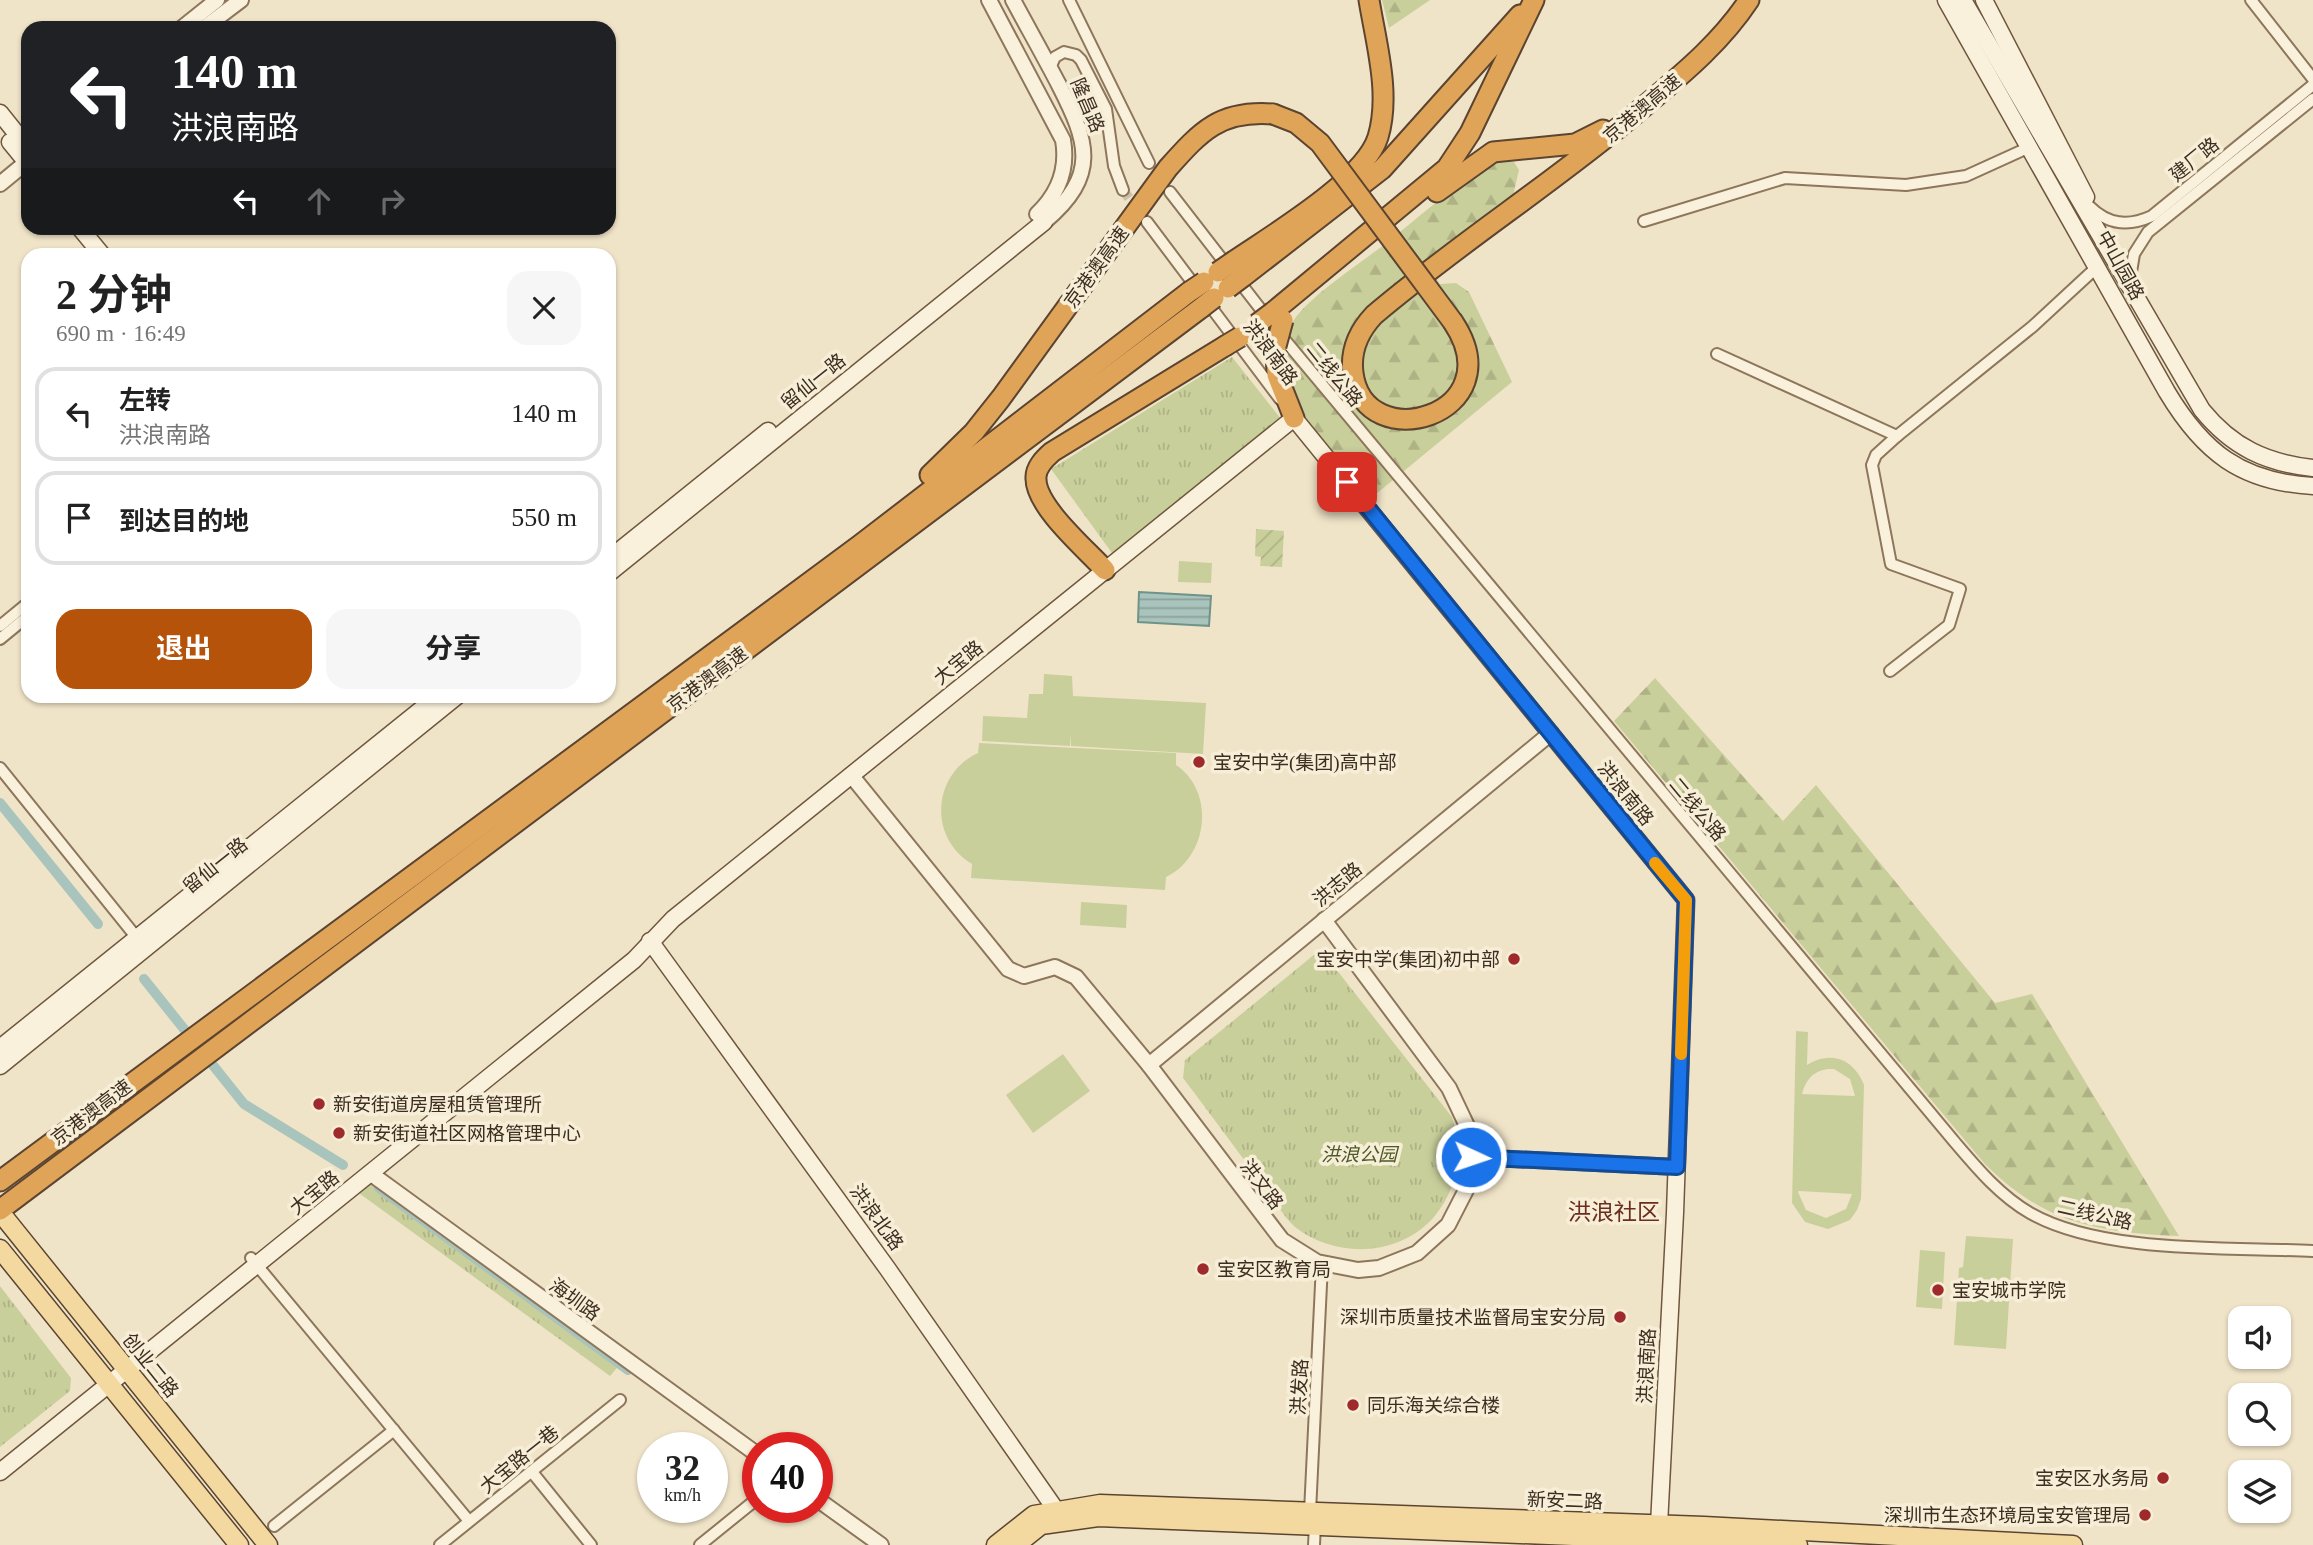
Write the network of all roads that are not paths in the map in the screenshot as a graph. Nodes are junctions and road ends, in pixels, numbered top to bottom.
1 (217, 0) edge
2 (241, 0) edge
3 (989, 0) edge
4 (1013, 0) edge
5 (1069, 0) edge
6 (1369, 0) edge
7 (1534, 0) edge
8 (1734, 0) edge
9 (1749, 0) edge
10 (1934, 0) edge
11 (1946, 0) edge
12 (1963, 0) edge
13 (1984, 0) edge
14 (2251, 0) edge
15 (191, 21) edge
16 (213, 21) edge
17 (1050, 68) junction
18 (2313, 79) edge
19 (2313, 85) edge
20 (2313, 99) edge
21 (1632, 117) junction
22 (2, 121) edge
23 (21, 126) edge
24 (1594, 134) junction
25 (0, 138) edge
26 (0, 144) edge
27 (21, 148) edge
28 (2021, 151) junction
29 (21, 160) edge
30 (21, 163) edge
31 (1149, 163) dead end
32 (0, 172) edge
33 (0, 184) edge
34 (1123, 190) tunnel mouth
35 (1170, 192) dead end
36 (2066, 195) junction
37 (2090, 206) junction
38 (1041, 218) junction
39 (1644, 221) dead end
40 (1147, 222) tunnel mouth
41 (2102, 239) junction
42 (2086, 246) junction
43 (2098, 267) junction
44 (2129, 284) junction
45 (1217, 285) junction
46 (1271, 319) junction
47 (1717, 355) dead end
48 (1294, 418) junction
49 (1897, 436) junction
50 (2313, 468) edge
51 (2313, 486) edge
52 (616, 553) edge
53 (616, 567) edge
54 (1105, 570) junction
55 (806, 584) junction
56 (21, 609) edge
57 (21, 622) edge
58 (0, 626) edge
59 (0, 639) edge
60 (1890, 671) dead end
61 (428, 703) edge
62 (448, 703) edge
63 (1551, 733) junction
64 (0, 768) edge
65 (851, 775) junction
66 (1324, 920) junction
67 (137, 938) junction
68 (650, 941) junction
69 (0, 1048) edge
70 (1149, 1065) junction
71 (0, 1066) edge
72 (1471, 1157) junction
73 (1677, 1167) junction
74 (370, 1173) junction
75 (4, 1178) edge
76 (0, 1211) edge
77 (0, 1249) edge
78 (2313, 1251) edge
79 (254, 1262) junction
80 (1322, 1264) junction
81 (125, 1366) junction
82 (107, 1380) junction
83 (620, 1400) dead end
84 (394, 1430) junction
85 (742, 1443) edge
86 (0, 1461) edge
87 (0, 1472) edge
88 (532, 1472) junction
89 (833, 1510) edge
90 (742, 1511) edge
91 (1060, 1516) junction
92 (1313, 1518) junction
93 (469, 1521) junction
94 (274, 1526) dead end
95 (1659, 1538) edge
96 (239, 1545) edge
97 (268, 1545) edge
98 (440, 1545) edge
99 (591, 1545) edge
100 (701, 1545) edge
101 (881, 1545) edge
102 (996, 1545) edge
103 (1016, 1545) edge
104 (1314, 1545) edge
105 (1798, 1545) edge
106 (2073, 1545) edge

1 - 15 street
2 - 16 street
3 - 38 street, 隆昌路
4 - 17 street, 隆昌路
5 - 31 street
6 - 45 highway, 京港澳高速
7 - 45 highway, 京港澳高速
7 - 46 highway
8 - 24 highway
9 - 21 highway, 京港澳高速
10 - 28 main road
11 - 36 main road, 中山园路
12 - 36 main road, 中山园路
13 - 37 main road
14 - 18 street
17 - 34 street
17 - 38 street, 隆昌路
19 - 37 street, 建厂路
20 - 44 street, 建厂路
21 - 24 highway
21 - 55 highway, 京港澳高速, bridge
22 - 23 main road
22 - 27 main road
24 - 46 highway
25 - 26 main road
28 - 39 street
28 - 42 main road
29 - 32 street
30 - 33 street
35 - 78 street, 二线公路
36 - 41 main road, 中山园路
36 - 42 main road, 中山园路
37 - 41 main road
38 - 52 main road, 留仙一路
38 - 53 main road, 留仙一路
40 - 48 street, 洪浪南路
41 - 44 main road, 中山园路
42 - 43 main road, 中山园路
43 - 49 street
43 - 51 main road, 中山园路
44 - 50 main road, 中山园路
45 - 55 highway, 京港澳高速
45 - 76 highway, 京港澳高速
46 - 48 highway, bridge
46 - 54 highway
47 - 49 street
48 - 54 main road, 大宝路
48 - 63 main road, 洪浪南路
49 - 60 street
54 - 65 main road, 大宝路
55 - 75 highway, 京港澳高速
56 - 58 street
57 - 59 street
61 - 67 main road, 留仙一路
62 - 71 main road, 留仙一路
63 - 66 street, 洪志路
63 - 73 main road, 洪浪南路
64 - 67 street
65 - 68 main road, 大宝路
65 - 70 street, 洪文路
66 - 70 street, 洪志路
66 - 72 street, 洪文路
67 - 69 main road, 留仙一路
68 - 74 main road, 大宝路
68 - 79 main road, 大宝路
68 - 91 main road, 洪浪北路
70 - 80 street, 洪文路
72 - 73 street
72 - 80 street, 洪文路
73 - 95 main road, 洪浪南路
74 - 79 main road, 大宝路
74 - 85 street, 海圳路
76 - 81 main road, 创业二路
77 - 82 main road
79 - 81 main road, 大宝路
79 - 84 street
80 - 92 street, 洪发路
81 - 82 main road, 大宝路
81 - 97 main road, 创业二路
82 - 86 main road, 大宝路
82 - 87 main road, 大宝路
82 - 96 main road
83 - 88 street, 大宝路一巷
84 - 93 street
84 - 94 street
88 - 93 street, 大宝路一巷
88 - 99 street
89 - 101 street
90 - 100 street
91 - 92 main road, 新安二路
91 - 102 main road
91 - 103 main road
92 - 95 main road, 新安二路
92 - 104 street, 洪发路
93 - 98 street, 大宝路一巷
95 - 105 main road, 新安二路
95 - 106 main road, 新安二路

